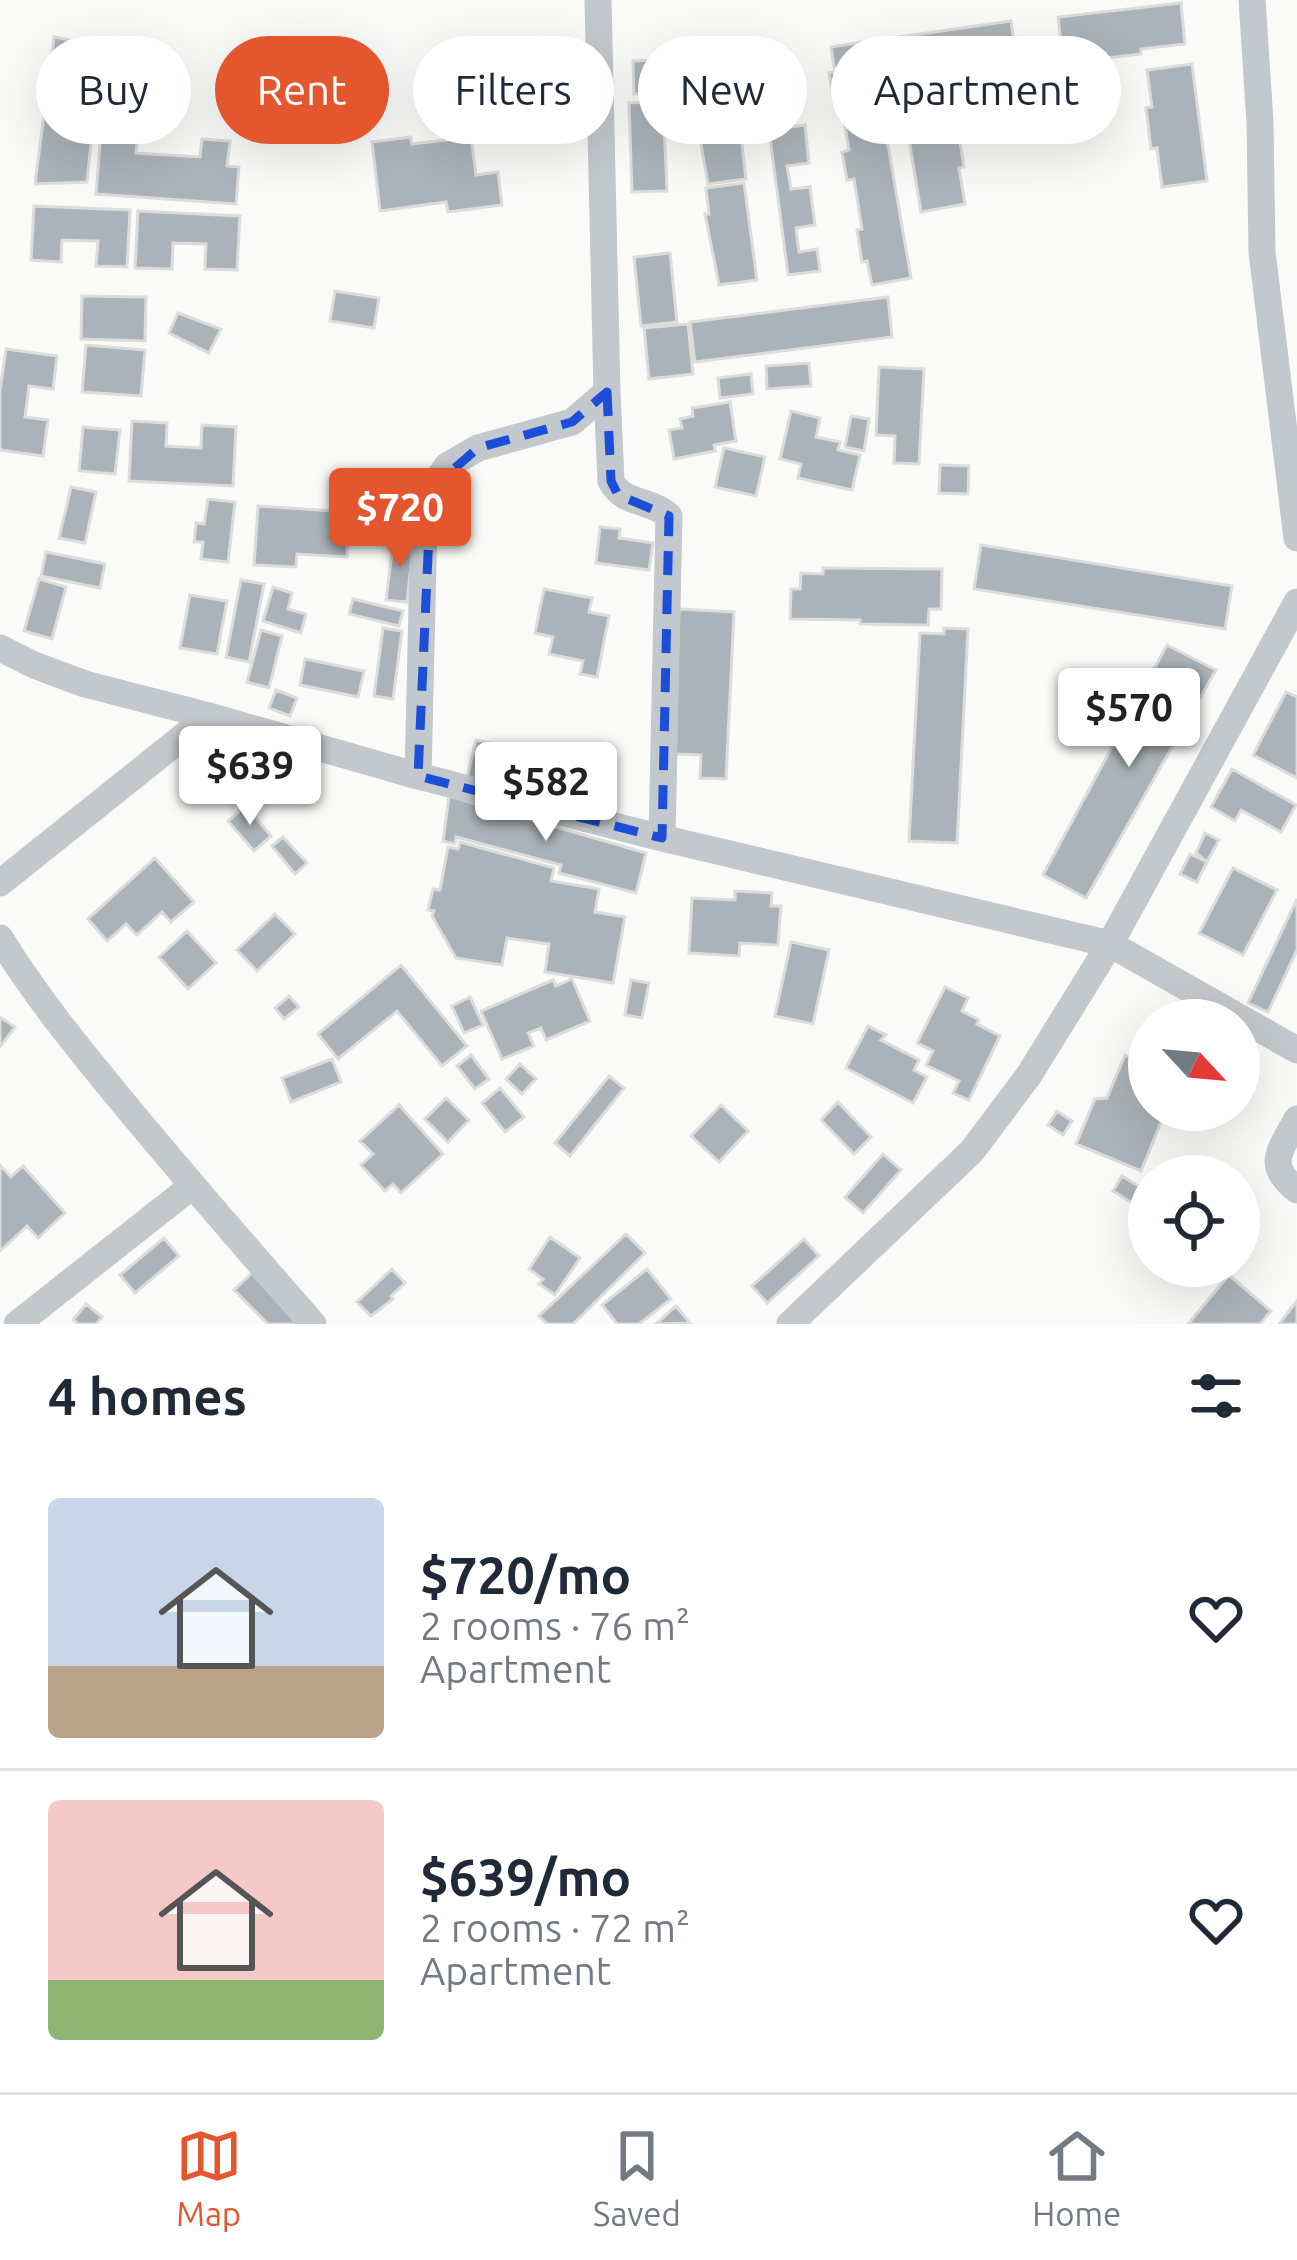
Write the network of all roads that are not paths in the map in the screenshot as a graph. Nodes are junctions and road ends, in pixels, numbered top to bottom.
1 (598, 0) edge
2 (1252, 0) edge
3 (607, 392) junction
4 (1297, 538) edge
5 (1297, 602) edge
6 (0, 648) edge
7 (209, 716) junction
8 (418, 776) junction
9 (662, 838) junction
10 (0, 883) edge
11 (0, 938) edge
12 (1110, 944) junction
13 (1297, 1050) edge
14 (1297, 1119) edge
15 (192, 1186) junction
16 (1297, 1190) edge
17 (17, 1324) edge
18 (313, 1324) edge
19 (790, 1324) edge

1 - 3 street
2 - 4 street
3 - 8 street
3 - 9 street
5 - 12 street
6 - 7 street
7 - 8 street
7 - 10 street
8 - 9 street
9 - 12 street
11 - 15 street
12 - 13 street
12 - 19 street
14 - 16 street
15 - 17 street
15 - 18 street

